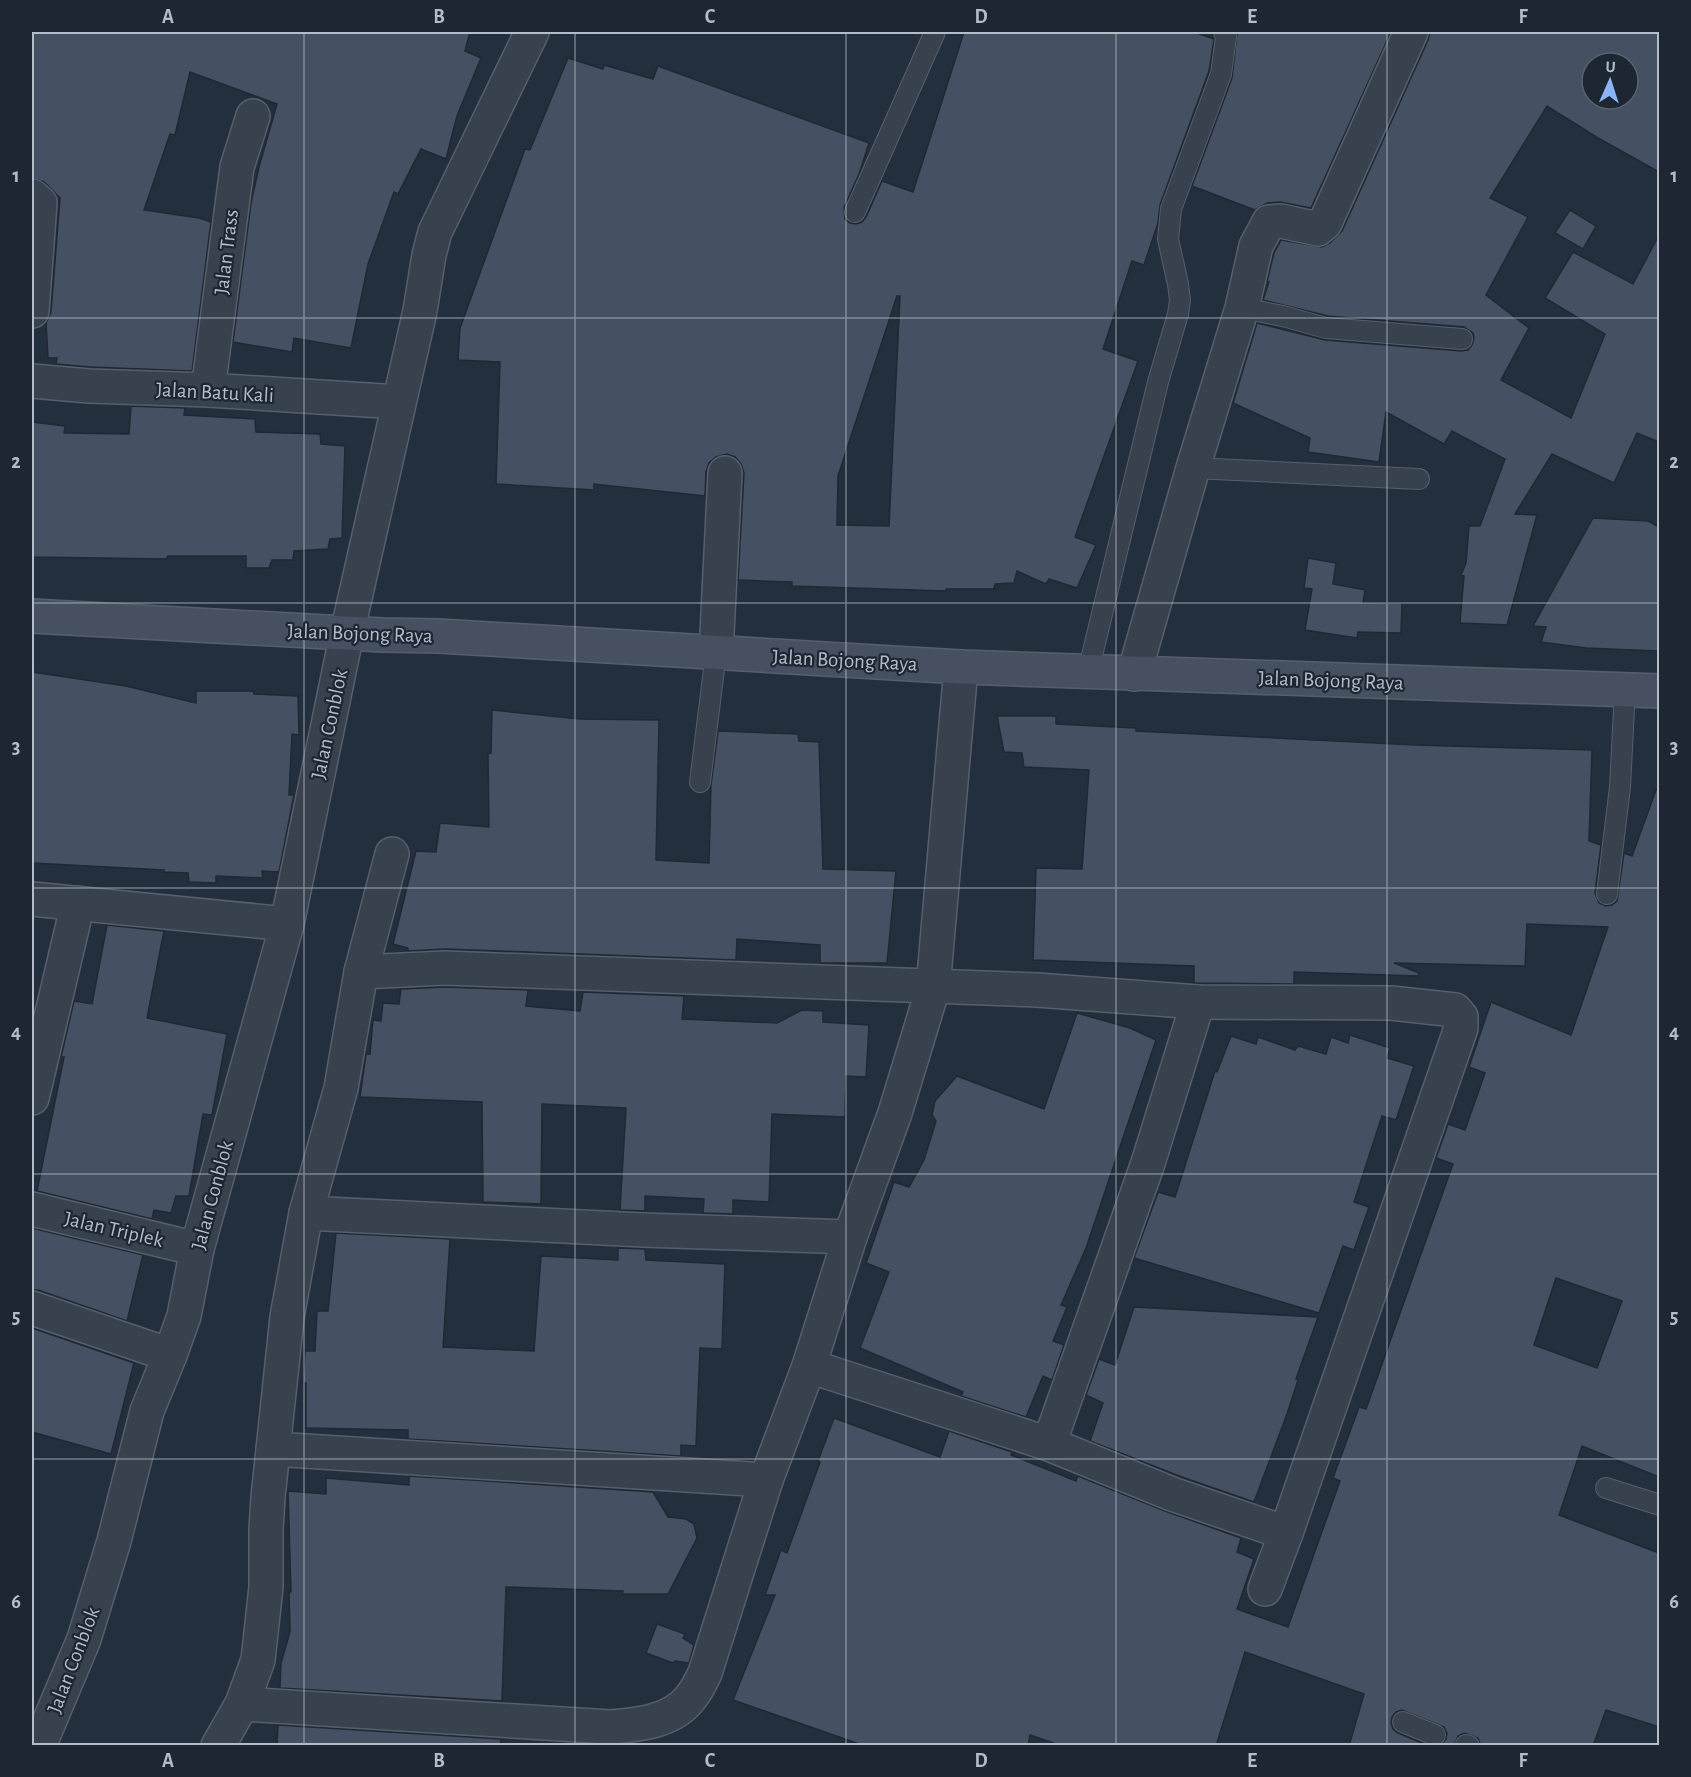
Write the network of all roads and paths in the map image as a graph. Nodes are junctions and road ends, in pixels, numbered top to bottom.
1 (531, 32) edge
2 (935, 32) edge
3 (1224, 32) edge
4 (1411, 32) edge
5 (253, 116) dead end
6 (32, 196) edge
7 (855, 212) dead end
8 (1242, 308) junction
9 (32, 311) edge
10 (1462, 339) dead end
11 (32, 381) edge
12 (208, 390) junction
13 (399, 402) junction
14 (1193, 468) junction
15 (725, 473) dead end
16 (1419, 480) dead end
17 (32, 616) edge
18 (347, 633) junction
19 (716, 653) junction
20 (961, 667) junction
21 (1088, 672) junction
22 (1134, 674) junction
23 (1626, 690) junction
24 (1659, 691) edge
25 (700, 782) dead end
26 (392, 854) dead end
27 (1607, 894) dead end
28 (32, 899) edge
29 (78, 903) junction
30 (288, 924) junction
31 (361, 972) junction
32 (933, 988) junction
33 (1198, 1002) junction
34 (32, 1098) edge
35 (32, 1209) edge
36 (306, 1213) junction
37 (850, 1237) junction
38 (197, 1249) junction
39 (32, 1308) edge
40 (170, 1355) junction
41 (809, 1366) junction
42 (1049, 1444) junction
43 (273, 1449) junction
44 (766, 1480) junction
45 (1606, 1488) dead end
46 (1659, 1505) edge
47 (1286, 1533) junction
48 (1265, 1589) dead end
49 (242, 1704) junction
50 (1403, 1722) dead end
51 (1435, 1735) dead end
52 (39, 1746) edge
53 (218, 1746) edge

1 - 13 street, Jalan Conblok
2 - 7 lane
3 - 21 lane
4 - 8 street
5 - 12 street, Jalan Trass
6 - 9 street
8 - 10 lane
8 - 14 street
11 - 12 street, Jalan Batu Kali
12 - 13 street, Jalan Batu Kali
13 - 18 street, Jalan Conblok
14 - 16 lane
14 - 22 street
15 - 19 street
17 - 18 street, Jalan Bojong Raya
18 - 19 street, Jalan Bojong Raya
18 - 30 street, Jalan Conblok
19 - 20 street, Jalan Bojong Raya
19 - 25 lane
20 - 21 street, Jalan Bojong Raya
20 - 32 street
21 - 22 street, Jalan Bojong Raya
22 - 23 street, Jalan Bojong Raya
23 - 24 street, Jalan Bojong Raya
23 - 27 lane
26 - 31 street
28 - 29 street
29 - 30 street
29 - 34 street
30 - 38 street, Jalan Conblok
31 - 32 street
31 - 36 street
32 - 33 street
32 - 37 street
33 - 42 street
33 - 47 street
35 - 38 street, Jalan Triplek
36 - 37 street
36 - 43 street
37 - 41 street
38 - 40 street, Jalan Conblok
39 - 40 street
40 - 52 street, Jalan Conblok
41 - 42 street
41 - 44 street
42 - 47 street
43 - 44 street
43 - 49 street
44 - 49 street
45 - 46 lane
47 - 48 street
49 - 53 street
50 - 51 lane

